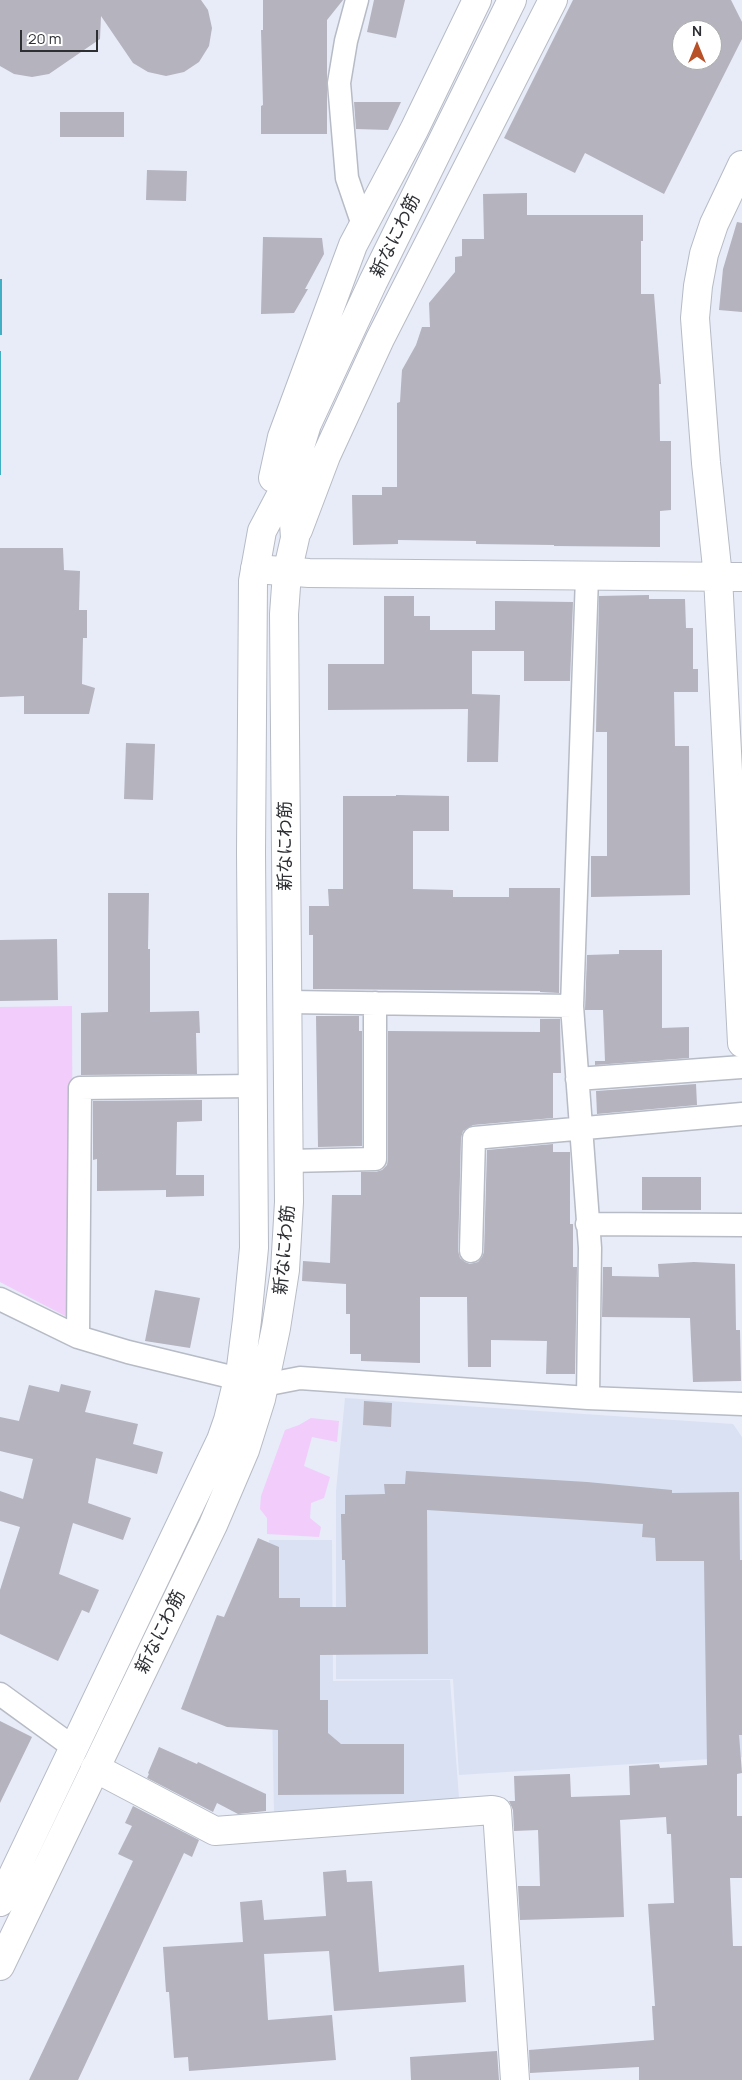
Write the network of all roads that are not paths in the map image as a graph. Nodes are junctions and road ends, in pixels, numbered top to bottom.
1 (357, 0) edge
2 (477, 0) edge
3 (512, 0) edge
4 (553, 0) edge
5 (742, 165) edge
6 (363, 225) junction
7 (290, 476) junction
8 (262, 531) junction
9 (295, 538) junction
10 (255, 569) junction
11 (287, 573) junction
12 (588, 577) junction
13 (730, 577) edge
14 (288, 1002) junction
15 (375, 1003) junction
16 (572, 1006) junction
17 (742, 1043) edge
18 (742, 1066) edge
19 (577, 1079) junction
20 (253, 1086) junction
21 (742, 1114) edge
22 (580, 1128) junction
23 (290, 1161) junction
24 (588, 1224) junction
25 (742, 1225) edge
26 (470, 1251) dead end
27 (0, 1299) edge
28 (78, 1337) junction
29 (251, 1382) junction
30 (588, 1398) junction
31 (742, 1404) edge
32 (0, 1694) edge
33 (73, 1747) junction
34 (95, 1768) junction
35 (0, 1902) edge
36 (0, 1966) edge
37 (515, 2080) edge

1 - 6 street
2 - 6 main road
3 - 7 main road, 新なにわ筋
4 - 9 main road
5 - 13 main road
6 - 8 main road
7 - 8 main road, 新なにわ筋
7 - 9 main road, 新なにわ筋
8 - 10 main road, 新なにわ筋
9 - 11 main road, 新なにわ筋
10 - 11 main road
10 - 20 main road, 新なにわ筋
11 - 12 main road
11 - 14 main road, 新なにわ筋
12 - 13 main road
12 - 16 street
13 - 17 main road
14 - 15 street
14 - 23 main road, 新なにわ筋
15 - 16 street
15 - 23 street
16 - 19 street
18 - 19 street
19 - 22 street
20 - 28 street
20 - 29 main road, 新なにわ筋
21 - 22 street
22 - 24 street
22 - 26 street
23 - 29 main road, 新なにわ筋
24 - 25 street
24 - 30 street
27 - 28 street
28 - 29 street
29 - 30 street
29 - 33 main road, 新なにわ筋
29 - 34 main road, 新なにわ筋
30 - 31 street
32 - 33 street
33 - 35 main road, 新なにわ筋
34 - 36 main road, 新なにわ筋
34 - 37 main road

